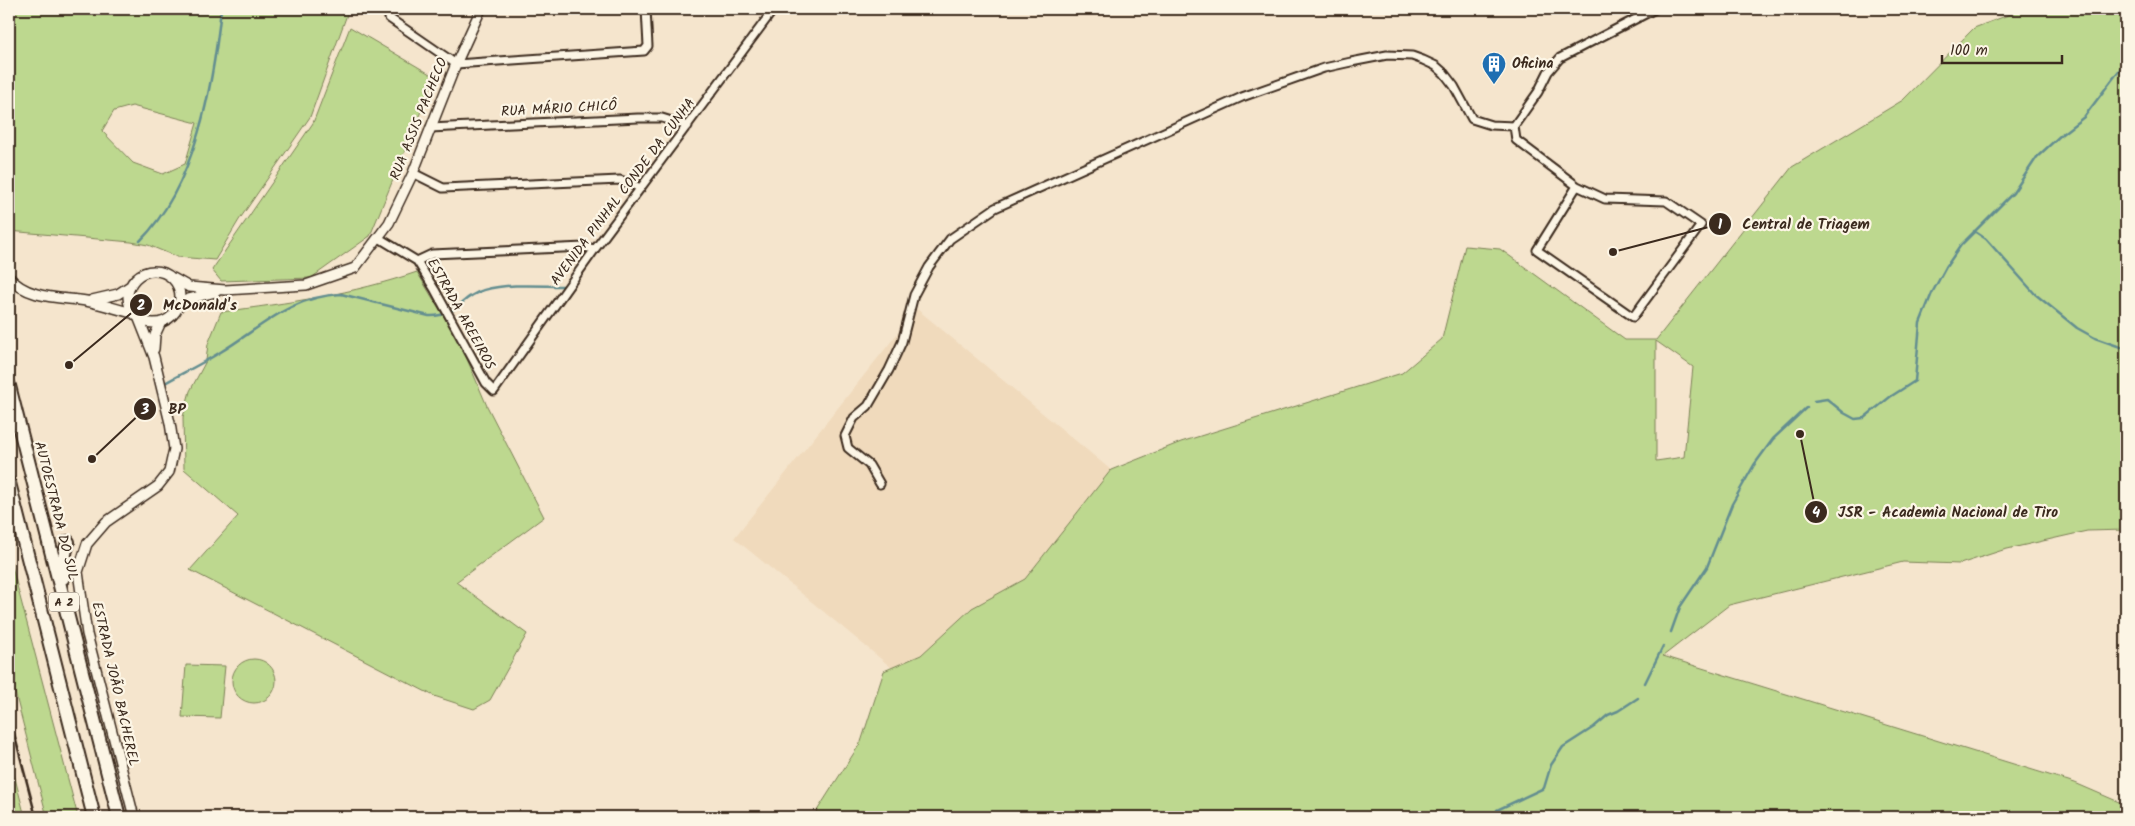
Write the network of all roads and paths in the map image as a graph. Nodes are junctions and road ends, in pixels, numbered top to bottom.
1 (392, 9) edge
2 (481, 9) edge
3 (646, 9) edge
4 (774, 9) edge
5 (1655, 9) edge
6 (456, 64) junction
7 (688, 126) junction
8 (1514, 126) junction
9 (430, 128) junction
10 (413, 173) junction
11 (1577, 186) junction
12 (641, 188) junction
13 (379, 238) junction
14 (596, 249) junction
15 (417, 260) junction
16 (9, 277) edge
17 (173, 278) junction
18 (130, 286) junction
19 (225, 290) junction
20 (87, 301) junction
21 (179, 306) junction
22 (136, 316) junction
23 (161, 322) junction
24 (154, 357) junction
25 (9, 386) edge
26 (494, 390) joint
27 (9, 483) edge
28 (880, 484) dead end
29 (68, 542) dead end
30 (68, 617) junction
31 (94, 817) edge
32 (118, 817) edge
33 (134, 817) edge

1 - 6 street
2 - 6 street, RUA ASSIS PACHECO
3 - 6 street
4 - 7 street, AVENIDA PINHAL CONDE DA CUNHA
5 - 8 street
6 - 9 street, RUA ASSIS PACHECO
7 - 9 street, RUA MÁRIO CHICÔ
7 - 12 street, AVENIDA PINHAL CONDE DA CUNHA
8 - 11 street
8 - 28 street
9 - 10 street, RUA ASSIS PACHECO
10 - 12 street
10 - 13 street, RUA ASSIS PACHECO
11 - 11 street
12 - 14 street, AVENIDA PINHAL CONDE DA CUNHA
13 - 15 street, ESTRADA AREEIROS
13 - 19 street, RUA ASSIS PACHECO
14 - 15 street
14 - 26 street, AVENIDA PINHAL CONDE DA CUNHA
15 - 26 street, ESTRADA AREEIROS
16 - 20 street
17 - 18 street
17 - 19 street
17 - 21 street
18 - 20 street
18 - 22 street
19 - 21 street
20 - 22 street
21 - 23 street
22 - 23 street
22 - 24 street, ESTRADA JOÃO BACHEREL
23 - 24 street, ESTRADA JOÃO BACHEREL
24 - 33 street, ESTRADA JOÃO BACHEREL
25 - 30 highway, AUTOESTRADA DO SUL / A 2
27 - 31 highway, A 2
29 - 30 highway
30 - 32 highway, AUTOESTRADA DO SUL / A 2

